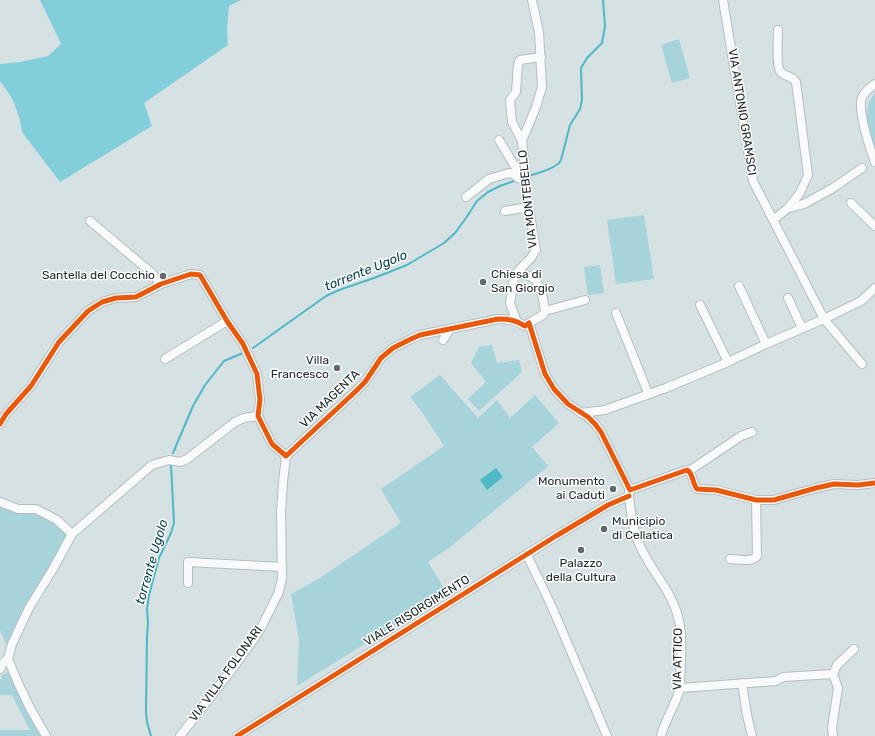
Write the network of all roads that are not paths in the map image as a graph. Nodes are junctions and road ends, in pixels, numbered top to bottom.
1 (532, 0) edge
2 (723, 0) edge
3 (778, 30) dead end
4 (541, 57) junction
5 (875, 84) edge
6 (500, 140) dead end
7 (522, 141) junction
8 (875, 162) edge
9 (862, 168) dead end
10 (524, 180) junction
11 (466, 197) dead end
12 (851, 203) dead end
13 (529, 207) junction
14 (788, 208) junction
15 (505, 211) dead end
16 (773, 220) junction
17 (90, 221) dead end
18 (875, 226) edge
19 (516, 274) junction
20 (161, 284) junction
21 (739, 286) dead end
22 (875, 288) edge
23 (788, 298) dead end
24 (585, 300) dead end
25 (700, 305) dead end
26 (544, 313) junction
27 (616, 313) dead end
28 (824, 319) junction
29 (227, 320) junction
30 (517, 322) junction
31 (527, 325) junction
32 (802, 328) junction
33 (450, 329) junction
34 (443, 340) dead end
35 (766, 344) junction
36 (165, 359) dead end
37 (728, 362) junction
38 (862, 364) dead end
39 (648, 393) junction
40 (605, 410) junction
41 (581, 413) junction
42 (258, 416) junction
43 (0, 424) edge
44 (595, 424) junction
45 (752, 429) dead end
46 (286, 456) junction
47 (689, 471) junction
48 (875, 483) edge
49 (631, 492) junction
50 (756, 500) junction
51 (0, 502) edge
52 (72, 534) junction
53 (527, 555) junction
54 (730, 559) dead end
55 (282, 567) junction
56 (188, 583) dead end
57 (854, 649) dead end
58 (8, 659) junction
59 (0, 669) edge
60 (833, 674) junction
61 (742, 683) junction
62 (680, 688) junction
63 (187, 727) junction
64 (46, 736) edge
65 (180, 736) edge
66 (187, 736) edge
67 (237, 736) edge
68 (607, 736) edge
69 (661, 736) edge
70 (752, 736) edge
71 (833, 736) edge

1 - 4 street, VIA MONTEBELLO
2 - 16 street, VIA ANTONIO GRAMSCI
3 - 14 street
4 - 7 street, VIA MONTEBELLO
4 - 7 street
5 - 8 street
6 - 10 street
7 - 10 street, VIA MONTEBELLO
9 - 14 street
10 - 11 street
10 - 13 street, VIA MONTEBELLO
12 - 18 street
13 - 15 street
13 - 19 street, VIA MONTEBELLO
14 - 16 street
16 - 28 street, VIA ANTONIO GRAMSCI
17 - 20 street
19 - 26 street
19 - 30 street, VIA MONTEBELLO
20 - 29 street
20 - 43 street
21 - 35 street
22 - 28 street
23 - 32 street
24 - 26 street
25 - 37 street
26 - 31 street
27 - 39 street
28 - 32 street
28 - 38 street, VIA ANTONIO GRAMSCI
29 - 36 street
29 - 42 street
30 - 31 street
30 - 33 street, VIA MAGENTA
31 - 41 street
32 - 35 street
33 - 34 street
33 - 46 street, VIA MAGENTA
35 - 37 street
37 - 39 street
39 - 40 street
40 - 41 street
40 - 44 street
41 - 44 street
42 - 46 street
42 - 52 street
44 - 49 street, VIA ATTICO
45 - 47 street, VIALE RISORGIMENTO
46 - 55 street, VIA VILLA FOLONARI
47 - 49 street, VIALE RISORGIMENTO
47 - 50 street
48 - 50 street
49 - 53 street, VIALE RISORGIMENTO
49 - 62 street, VIA ATTICO
50 - 54 street
51 - 52 street
52 - 58 street
53 - 67 street, VIALE RISORGIMENTO
53 - 68 street
55 - 56 street
55 - 63 street, VIA VILLA FOLONARI
57 - 60 street
58 - 59 street
58 - 64 street
60 - 61 street
60 - 71 street
61 - 62 street
61 - 70 street
62 - 69 street, VIA ATTICO
63 - 65 street, VIA VILLA FOLONARI
63 - 66 street, VIA VILLA FOLONARI

